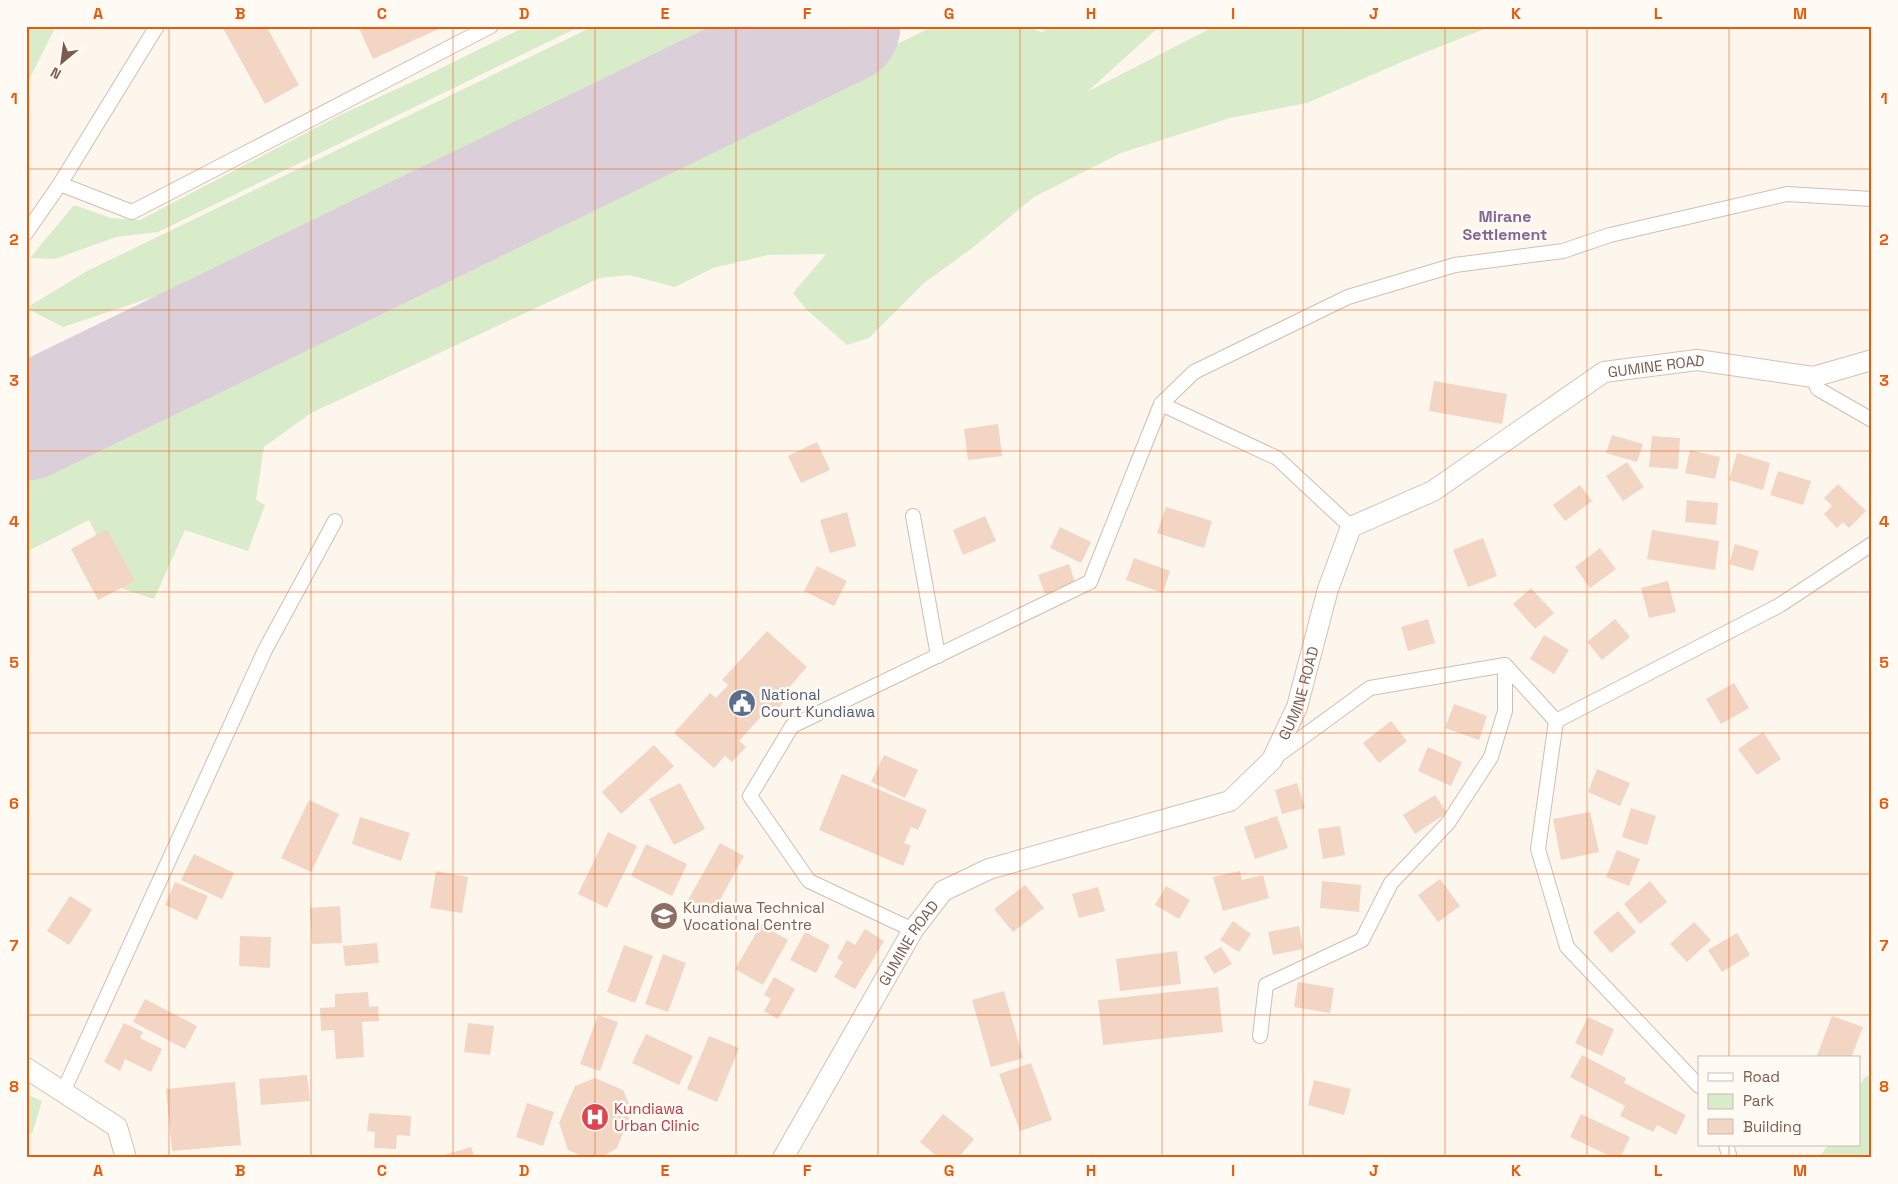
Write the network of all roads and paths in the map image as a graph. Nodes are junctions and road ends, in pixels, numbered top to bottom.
1 (157, 26) edge
2 (491, 26) edge
3 (60, 184) junction
4 (1872, 200) edge
5 (26, 233) edge
6 (1872, 360) edge
7 (1813, 377) junction
8 (1161, 404) junction
9 (1872, 420) edge
10 (913, 516) dead end
11 (335, 521) dead end
12 (1351, 527) junction
13 (1872, 544) edge
14 (938, 656) junction
15 (1505, 665) junction
16 (1556, 721) junction
17 (1272, 760) junction
18 (913, 930) junction
19 (1260, 1036) dead end
20 (26, 1068) edge
21 (1698, 1085) edge
22 (63, 1092) junction
23 (1726, 1146) edge
24 (126, 1158) edge
25 (783, 1158) edge
26 (1730, 1158) edge

1 - 3 street
2 - 3 street
3 - 5 street
4 - 8 street
6 - 7 main road, GUMINE ROAD
7 - 9 street
7 - 12 main road, GUMINE ROAD
8 - 12 street
8 - 14 street
10 - 14 street
11 - 22 street
12 - 17 main road, GUMINE ROAD
13 - 16 street
14 - 18 street
15 - 16 street
15 - 17 street
15 - 19 street
16 - 21 street
17 - 18 main road, GUMINE ROAD
18 - 25 main road, GUMINE ROAD
20 - 22 main road
22 - 24 main road
23 - 26 street

